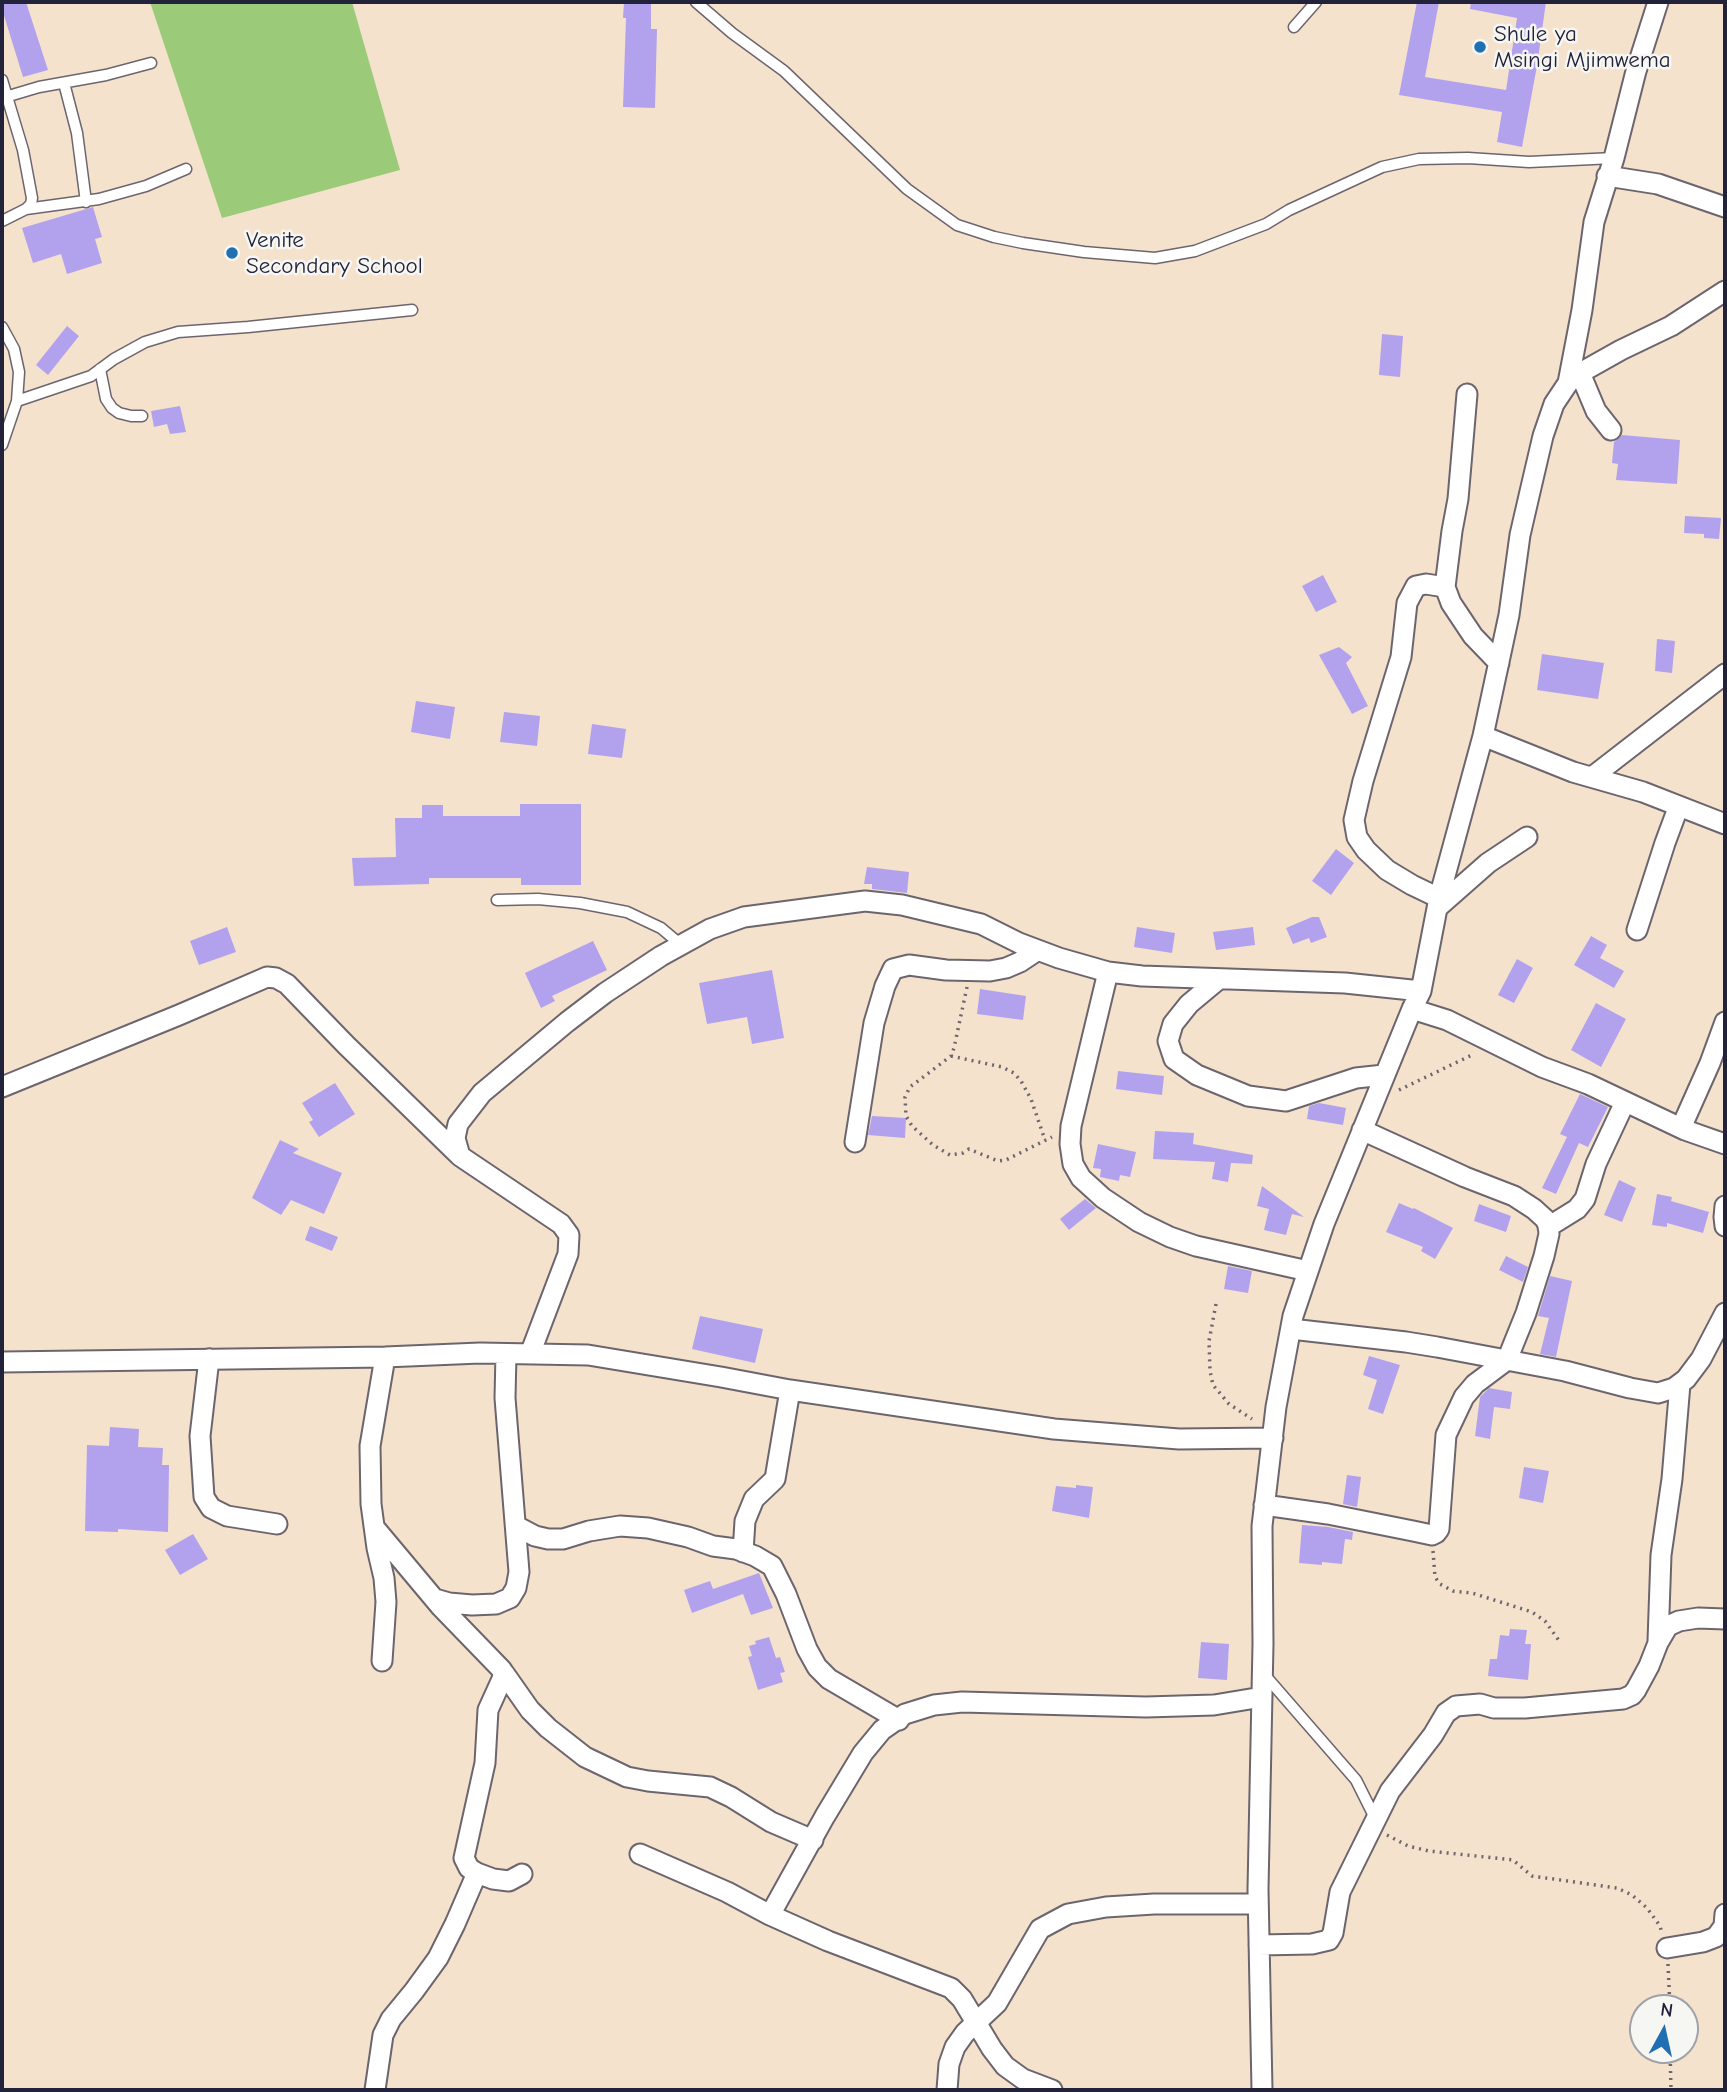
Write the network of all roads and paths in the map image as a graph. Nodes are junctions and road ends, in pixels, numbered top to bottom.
1 (1317, 2) edge
2 (1658, 2) edge
3 (698, 3) edge
4 (1294, 27) dead end
5 (151, 63) dead end
6 (2, 80) edge
7 (64, 83) junction
8 (5, 97) edge
9 (1611, 167) junction
10 (186, 169) dead end
11 (86, 202) junction
12 (1725, 206) edge
13 (26, 209) junction
14 (2, 221) edge
15 (1725, 291) edge
16 (412, 310) dead end
17 (2, 327) edge
18 (100, 369) junction
19 (1574, 378) junction
20 (1467, 394) dead end
21 (17, 401) junction
22 (142, 416) dead end
23 (1611, 430) dead end
24 (2, 445) edge
25 (1445, 587) junction
26 (1499, 663) junction
27 (1725, 674) edge
28 (1483, 736) junction
29 (1592, 777) junction
30 (1678, 808) junction
31 (1725, 824) edge
32 (1527, 837) dead end
33 (497, 900) dead end
34 (1439, 902) junction
35 (1637, 930) dead end
36 (680, 944) junction
37 (1038, 950) junction
38 (971, 971) junction
39 (1108, 972) junction
40 (1219, 979) junction
41 (1422, 991) junction
42 (1412, 1009) junction
43 (1725, 1022) edge
44 (1497, 1044) junction
45 (951, 1056) junction
46 (1384, 1075) junction
47 (2, 1087) edge
48 (1625, 1102) junction
49 (1373, 1104) junction
50 (1681, 1128) junction
51 (1071, 1129) junction
52 (1362, 1130) junction
53 (1045, 1140) junction
54 (855, 1142) dead end
55 (1725, 1144) edge
56 (460, 1156) junction
57 (1725, 1206) edge
58 (1725, 1226) edge
59 (1548, 1227) junction
60 (1308, 1271) junction
61 (1216, 1304) dead end
62 (1725, 1313) edge
63 (1291, 1329) junction
64 (506, 1354) junction
65 (530, 1354) junction
66 (385, 1357) junction
67 (209, 1359) junction
68 (1507, 1360) junction
69 (2, 1362) edge
70 (1680, 1384) junction
71 (790, 1390) junction
72 (1273, 1433) junction
73 (1264, 1505) junction
74 (277, 1524) dead end
75 (516, 1526) junction
76 (374, 1527) junction
77 (1432, 1535) junction
78 (743, 1552) junction
79 (435, 1599) junction
80 (1725, 1619) edge
81 (1560, 1642) dead end
82 (1658, 1643) junction
83 (382, 1661) dead end
84 (1262, 1672) junction
85 (504, 1674) junction
86 (1262, 1697) junction
87 (899, 1720) junction
88 (1375, 1819) junction
89 (813, 1840) junction
90 (640, 1854) dead end
91 (477, 1873) junction
92 (522, 1874) dead end
93 (1258, 1904) junction
94 (1725, 1914) edge
95 (770, 1915) junction
96 (1259, 1945) junction
97 (1667, 1948) junction
98 (1670, 1994) edge
99 (977, 2024) junction
100 (1670, 2064) edge
101 (374, 2090) edge
102 (947, 2090) edge
103 (1052, 2090) edge
104 (1262, 2090) edge
105 (1671, 2090) edge

1 - 4 lane
2 - 9 street
3 - 9 lane
5 - 7 lane
6 - 8 lane
7 - 8 lane
7 - 11 lane
8 - 13 lane
9 - 12 street
9 - 19 street
10 - 11 lane
11 - 13 lane
13 - 14 lane
15 - 19 street
16 - 18 lane
17 - 21 lane
18 - 21 lane
18 - 22 lane
19 - 23 street
19 - 26 street
20 - 25 street
21 - 24 lane
25 - 26 street
25 - 34 street
26 - 28 street
27 - 29 street
28 - 29 street
28 - 34 street
29 - 30 street
30 - 31 street
30 - 35 street
32 - 34 street
33 - 36 lane
34 - 41 street
36 - 37 street
36 - 56 street
37 - 38 street
37 - 39 street
38 - 45 path
38 - 54 street
39 - 40 street
39 - 51 street
40 - 41 street
40 - 46 street
41 - 42 street
42 - 44 street
42 - 46 street
43 - 50 street
44 - 48 street
44 - 49 path
45 - 53 path
45 - 53 path
46 - 49 street
47 - 56 street
48 - 50 street
48 - 59 street
49 - 52 street
50 - 55 street
51 - 53 path
51 - 60 street
52 - 59 street
52 - 60 street
56 - 65 street
57 - 58 street
59 - 68 street
60 - 63 street
61 - 72 path
62 - 70 street
63 - 68 street
63 - 72 street
64 - 65 street
64 - 66 street
64 - 75 street
65 - 71 street
66 - 67 street
66 - 76 street
67 - 69 street
67 - 74 street
68 - 70 street
68 - 77 street
70 - 82 street
71 - 72 street
71 - 78 street
72 - 73 street
73 - 77 street
73 - 84 street
75 - 78 street
75 - 79 street
76 - 79 street
76 - 83 street
77 - 81 path
78 - 87 street
79 - 85 street
80 - 82 street
82 - 88 street
84 - 86 street
84 - 88 lane
85 - 89 street
85 - 91 street
86 - 87 street
86 - 93 street
87 - 89 street
88 - 96 street
88 - 97 path
89 - 95 street
90 - 95 street
91 - 92 street
91 - 101 street
93 - 96 street
93 - 99 street
94 - 97 street
95 - 99 street
96 - 104 street
97 - 98 path
99 - 102 street
99 - 103 street
100 - 105 path

